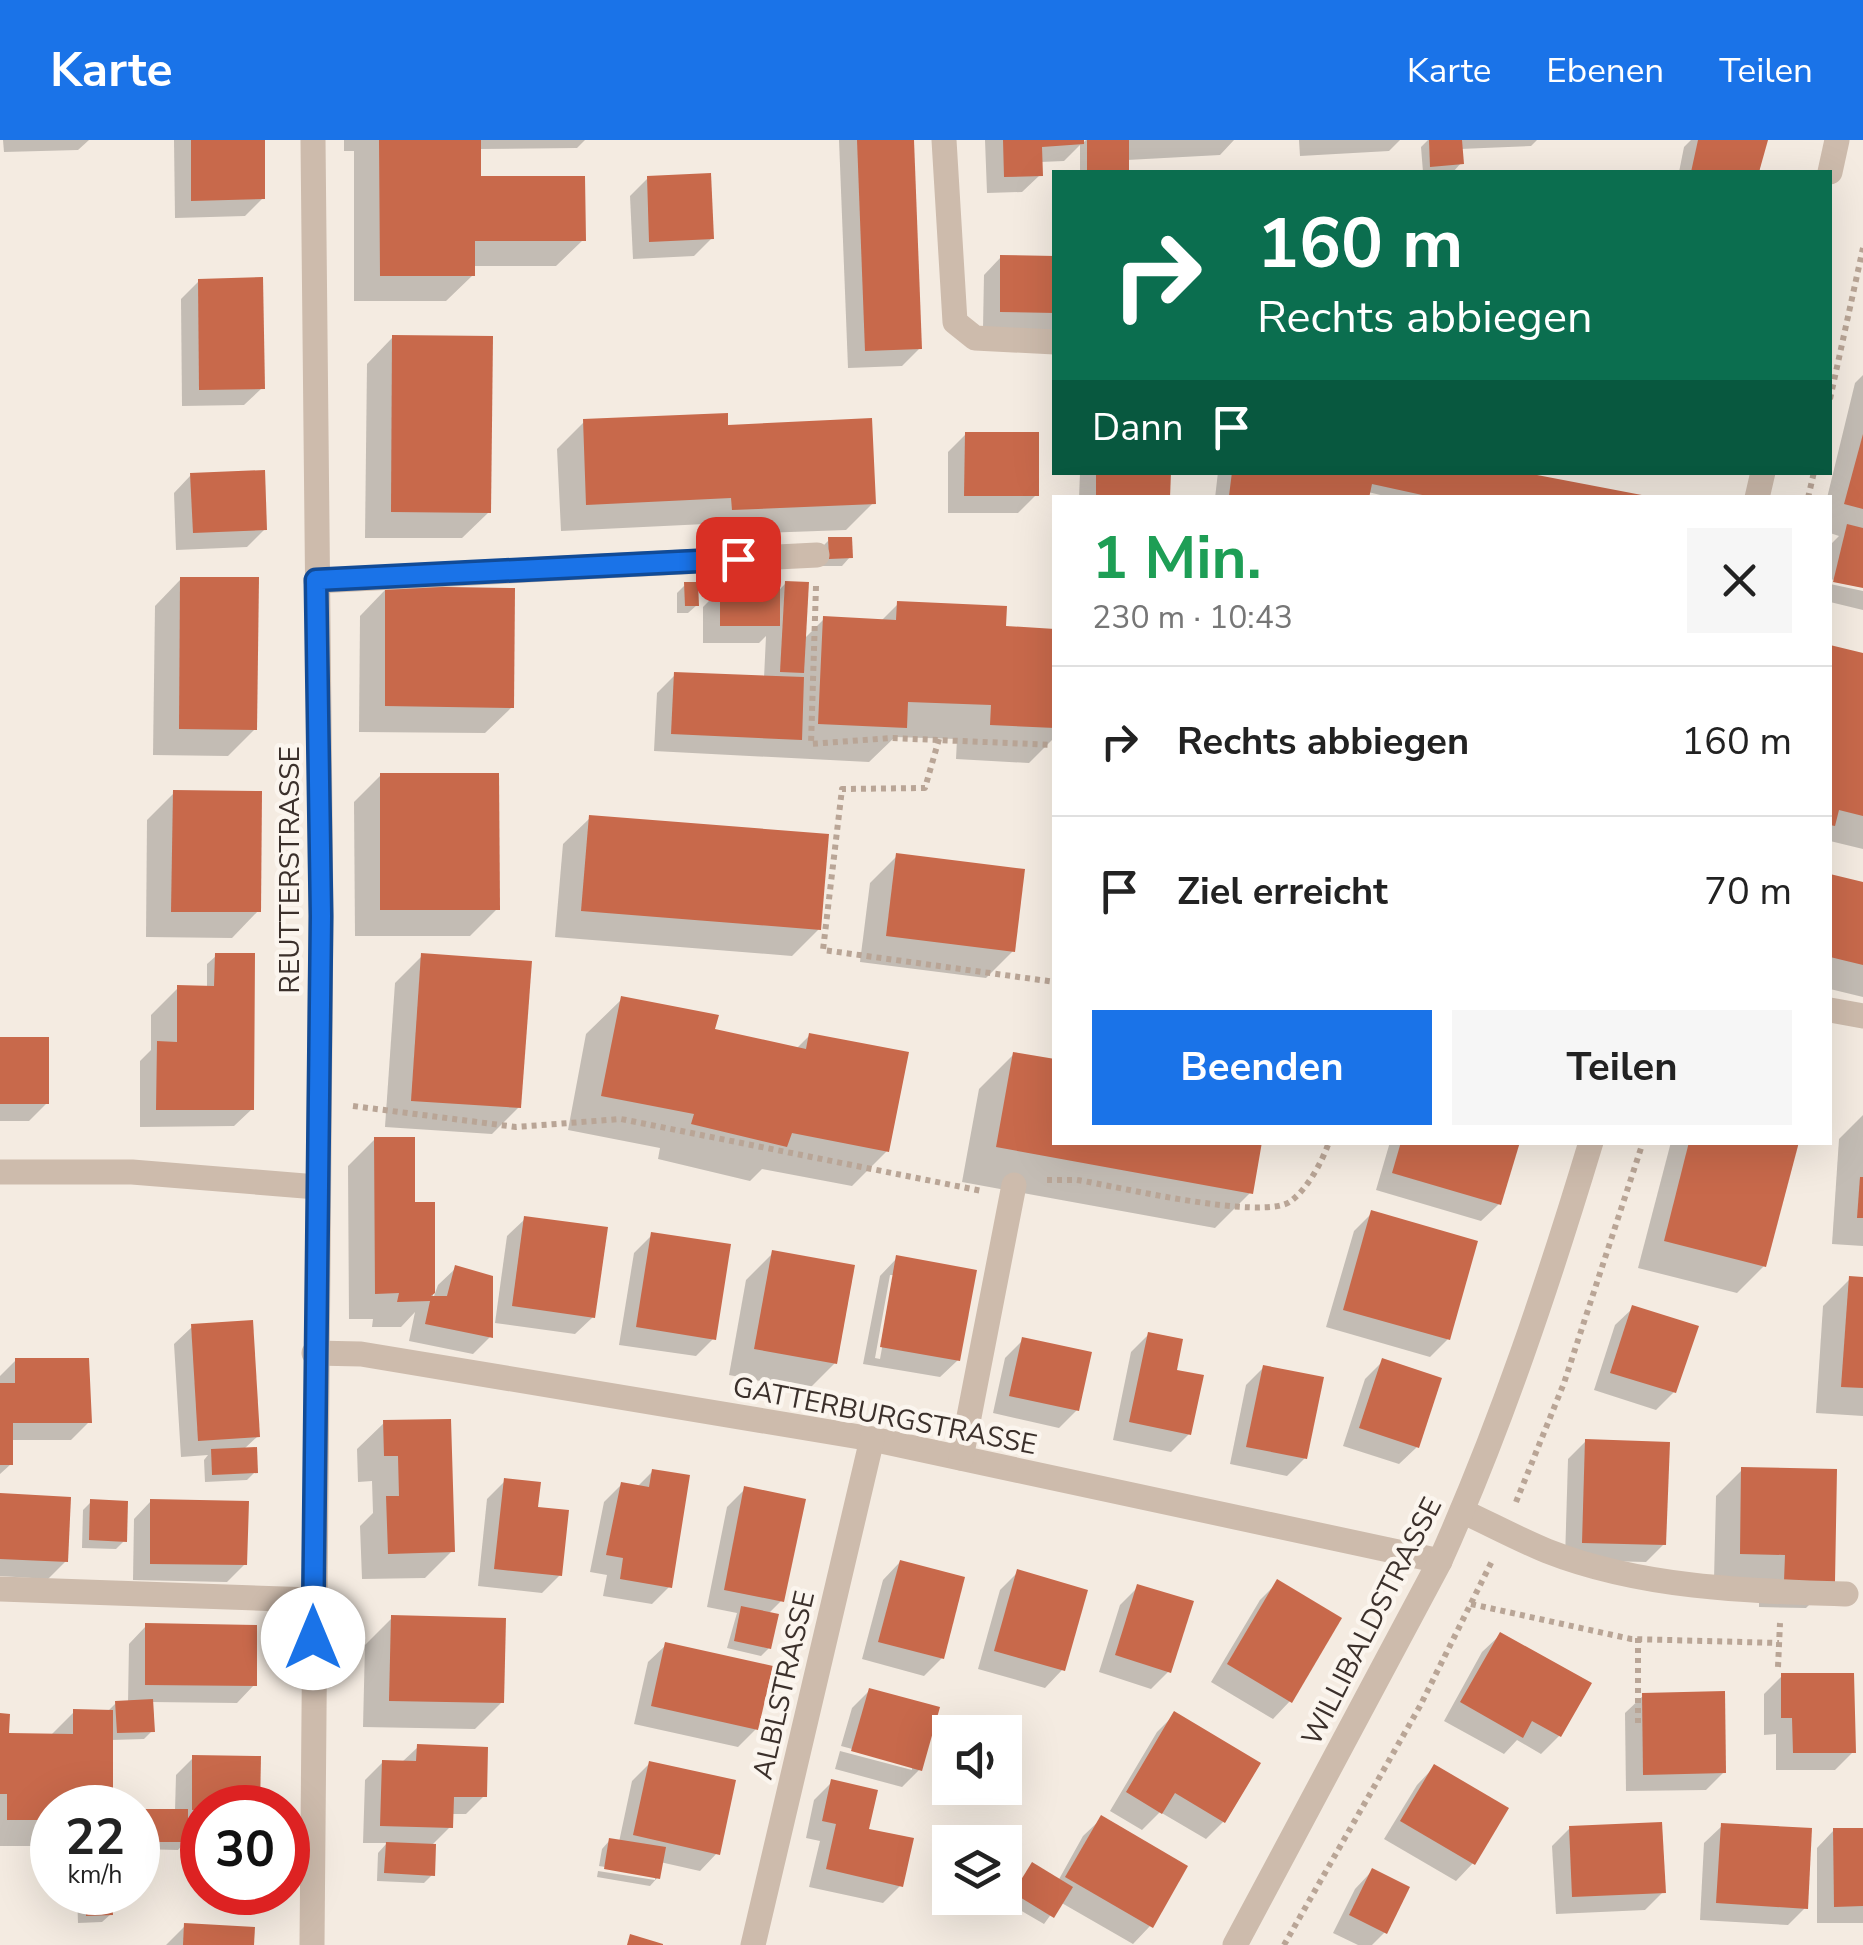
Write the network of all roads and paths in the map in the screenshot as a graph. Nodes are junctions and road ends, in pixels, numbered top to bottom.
1 (313, 140) edge
2 (944, 140) edge
3 (1837, 140) edge
4 (1830, 170) edge
5 (1863, 248) edge
6 (1052, 342) edge
7 (1832, 391) edge
8 (817, 555) joint
9 (316, 580) junction
10 (939, 739) junction
11 (1052, 745) edge
12 (1052, 982) edge
13 (1832, 1010) edge
14 (1863, 1016) edge
15 (343, 1105) dead end
16 (1328, 1145) edge
17 (1590, 1145) edge
18 (0, 1172) edge
19 (1014, 1185) junction
20 (317, 1186) junction
21 (314, 1353) junction
22 (872, 1439) junction
23 (961, 1458) junction
24 (1462, 1511) junction
25 (1440, 1561) junction
26 (0, 1589) edge
27 (1846, 1594) dead end
28 (313, 1600) junction
29 (1471, 1604) dead end
30 (1638, 1638) junction
31 (1779, 1643) dead end
32 (1638, 1726) dead end
33 (312, 1945) edge
34 (752, 1945) edge
35 (1235, 1945) edge

1 - 9 street, REUTTERSTRASSE
2 - 6 street
3 - 4 street
5 - 7 path
8 - 9 street
8 - 10 path
9 - 20 street, REUTTERSTRASSE
10 - 11 path
10 - 12 path
13 - 14 street
15 - 19 path
16 - 19 path
17 - 24 street, WILLIBALDSTRASSE
18 - 20 street
19 - 23 street
20 - 21 street, REUTTERSTRASSE
21 - 22 street, GATTERBURGSTRASSE
21 - 28 street, REUTTERSTRASSE
22 - 23 street, GATTERBURGSTRASSE
22 - 34 street, ALBLSTRASSE
23 - 25 street, GATTERBURGSTRASSE
24 - 25 street, WILLIBALDSTRASSE
24 - 27 street
25 - 35 street, WILLIBALDSTRASSE
26 - 28 street
28 - 33 street, REUTTERSTRASSE
29 - 30 path
30 - 31 path
30 - 32 path

